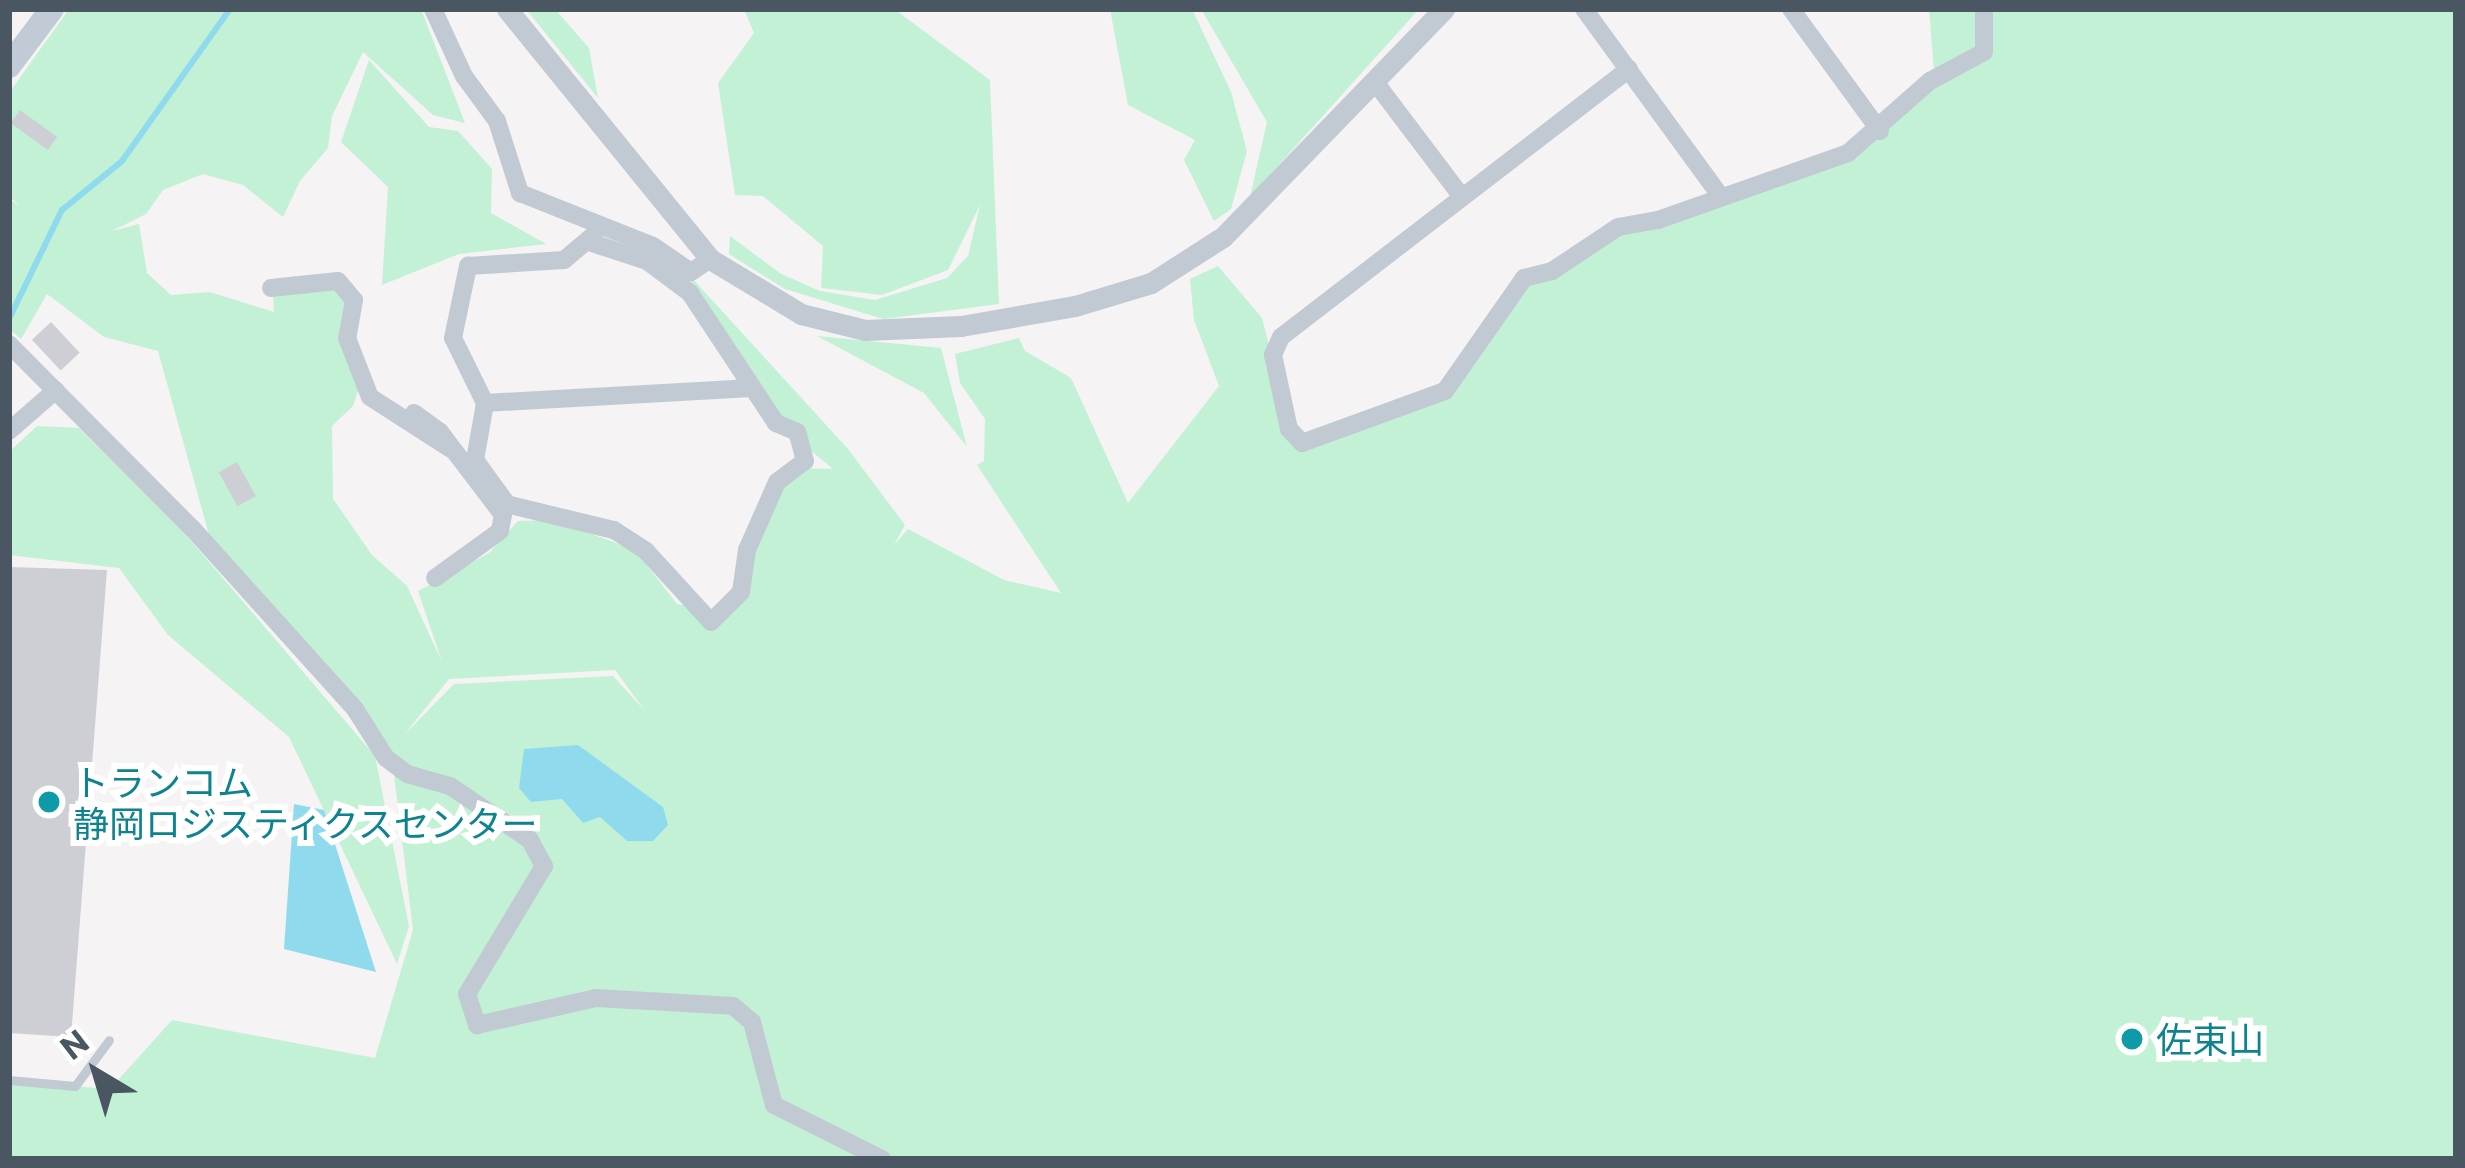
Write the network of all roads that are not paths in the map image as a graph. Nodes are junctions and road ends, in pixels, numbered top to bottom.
1 (52, 9) edge
2 (433, 9) edge
3 (507, 9) edge
4 (1444, 9) edge
5 (1584, 9) edge
6 (1791, 9) edge
7 (1984, 9) edge
8 (9, 66) edge
9 (1629, 69) junction
10 (1375, 82) junction
11 (1880, 131) junction
12 (1459, 193) junction
13 (1721, 197) junction
14 (594, 234) junction
15 (710, 259) junction
16 (271, 288) dead end
17 (9, 344) edge
18 (752, 388) junction
19 (56, 390) junction
20 (485, 403) junction
21 (414, 413) dead end
22 (9, 431) edge
23 (451, 449) junction
24 (500, 502) junction
25 (435, 578) dead end
26 (109, 1040) dead end
27 (9, 1080) edge
28 (882, 1159) edge

1 - 8 main road
2 - 14 street
3 - 15 street
4 - 10 street
5 - 9 street
6 - 11 street
7 - 11 street
9 - 12 street
9 - 13 street
10 - 12 street
10 - 15 street
11 - 13 street
12 - 13 street
14 - 15 street
14 - 18 street
14 - 20 street
16 - 23 street
17 - 19 street
18 - 20 street
18 - 24 street
19 - 22 street
19 - 28 street
20 - 24 street
21 - 23 street
23 - 24 street
24 - 25 street
26 - 27 lane

